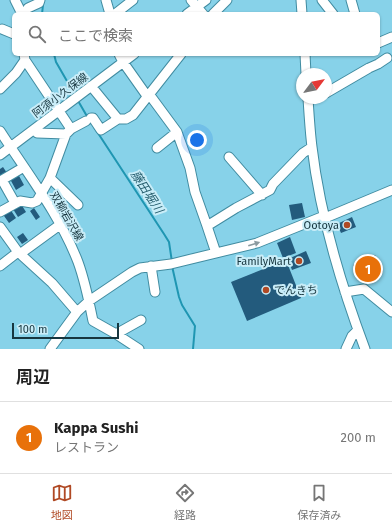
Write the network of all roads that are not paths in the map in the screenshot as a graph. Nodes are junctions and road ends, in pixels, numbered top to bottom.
1 (15, 0) edge
2 (40, 0) edge
3 (106, 0) edge
4 (133, 0) edge
5 (206, 0) edge
6 (226, 0) edge
7 (301, 0) edge
8 (322, 0) edge
9 (351, 0) edge
10 (197, 7) edge
11 (25, 11) edge
12 (109, 12) edge
13 (117, 12) edge
14 (215, 12) edge
15 (302, 12) edge
16 (331, 12) edge
17 (354, 12) edge
18 (2, 29) dead end
19 (12, 33) edge
20 (392, 36) edge
21 (380, 42) edge
22 (380, 54) edge
23 (179, 56) edge
24 (305, 56) edge
25 (25, 57) edge
26 (121, 58) edge
27 (390, 59) edge
28 (306, 68) edge
29 (1, 86) edge
30 (91, 86) junction
31 (332, 89) edge
32 (148, 95) junction
33 (308, 104) edge
34 (58, 111) junction
35 (118, 119) junction
36 (0, 131) edge
37 (68, 131) junction
38 (37, 132) dead end
39 (178, 132) junction
40 (10, 147) junction
41 (312, 147) junction
42 (157, 148) dead end
43 (0, 155) edge
44 (229, 158) dead end
45 (24, 167) junction
46 (50, 178) junction
47 (392, 190) edge
48 (42, 195) junction
49 (262, 195) junction
50 (15, 203) junction
51 (78, 205) dead end
52 (0, 212) edge
53 (325, 217) junction
54 (61, 224) junction
55 (207, 226) junction
56 (0, 227) edge
57 (328, 232) junction
58 (319, 234) dead end
59 (19, 253) junction
60 (216, 253) junction
61 (0, 266) edge
62 (151, 266) junction
63 (155, 292) dead end
64 (345, 292) junction
65 (89, 300) junction
66 (77, 312) junction
67 (392, 312) edge
68 (141, 320) dead end
69 (358, 330) junction
70 (116, 334) junction
71 (134, 348) edge
72 (50, 349) edge
73 (346, 349) edge
74 (365, 349) edge

1 - 11 street
2 - 11 street
3 - 12 street
4 - 13 street
5 - 10 street
6 - 14 street
7 - 15 street
8 - 16 street
9 - 17 street
18 - 19 street
20 - 21 street
22 - 27 street
23 - 32 street
24 - 28 street
25 - 29 street
25 - 34 street
26 - 30 street, 阿須小久保線
26 - 32 street
27 - 31 street
30 - 34 street, 阿須小久保線
30 - 35 street
32 - 35 street
32 - 39 street
33 - 41 street
34 - 37 street
34 - 40 street, 阿須小久保線
35 - 37 street
36 - 40 street, 双柳岩沢線
37 - 38 street
37 - 46 street
39 - 42 street
39 - 55 street
40 - 43 street, 阿須小久保線
40 - 45 street, 双柳岩沢線
41 - 49 street
41 - 53 street
44 - 49 street
45 - 48 street, 双柳岩沢線
45 - 50 street
46 - 48 street
46 - 51 street
47 - 53 street
48 - 50 street
48 - 54 street, 双柳岩沢線
49 - 55 street
50 - 52 street
53 - 57 street
60 -> 53 street
54 - 59 street
54 - 65 street, 双柳岩沢線
55 - 60 street
56 - 59 street
57 - 58 street
57 - 64 street
59 - 61 street
59 - 66 street
60 - 62 street
62 - 63 street
62 - 65 street
64 - 67 street
64 - 69 street
65 - 66 street
65 - 70 street, 双柳岩沢線
66 - 72 street
68 - 70 street
69 - 73 street
69 - 74 street
70 - 71 street

